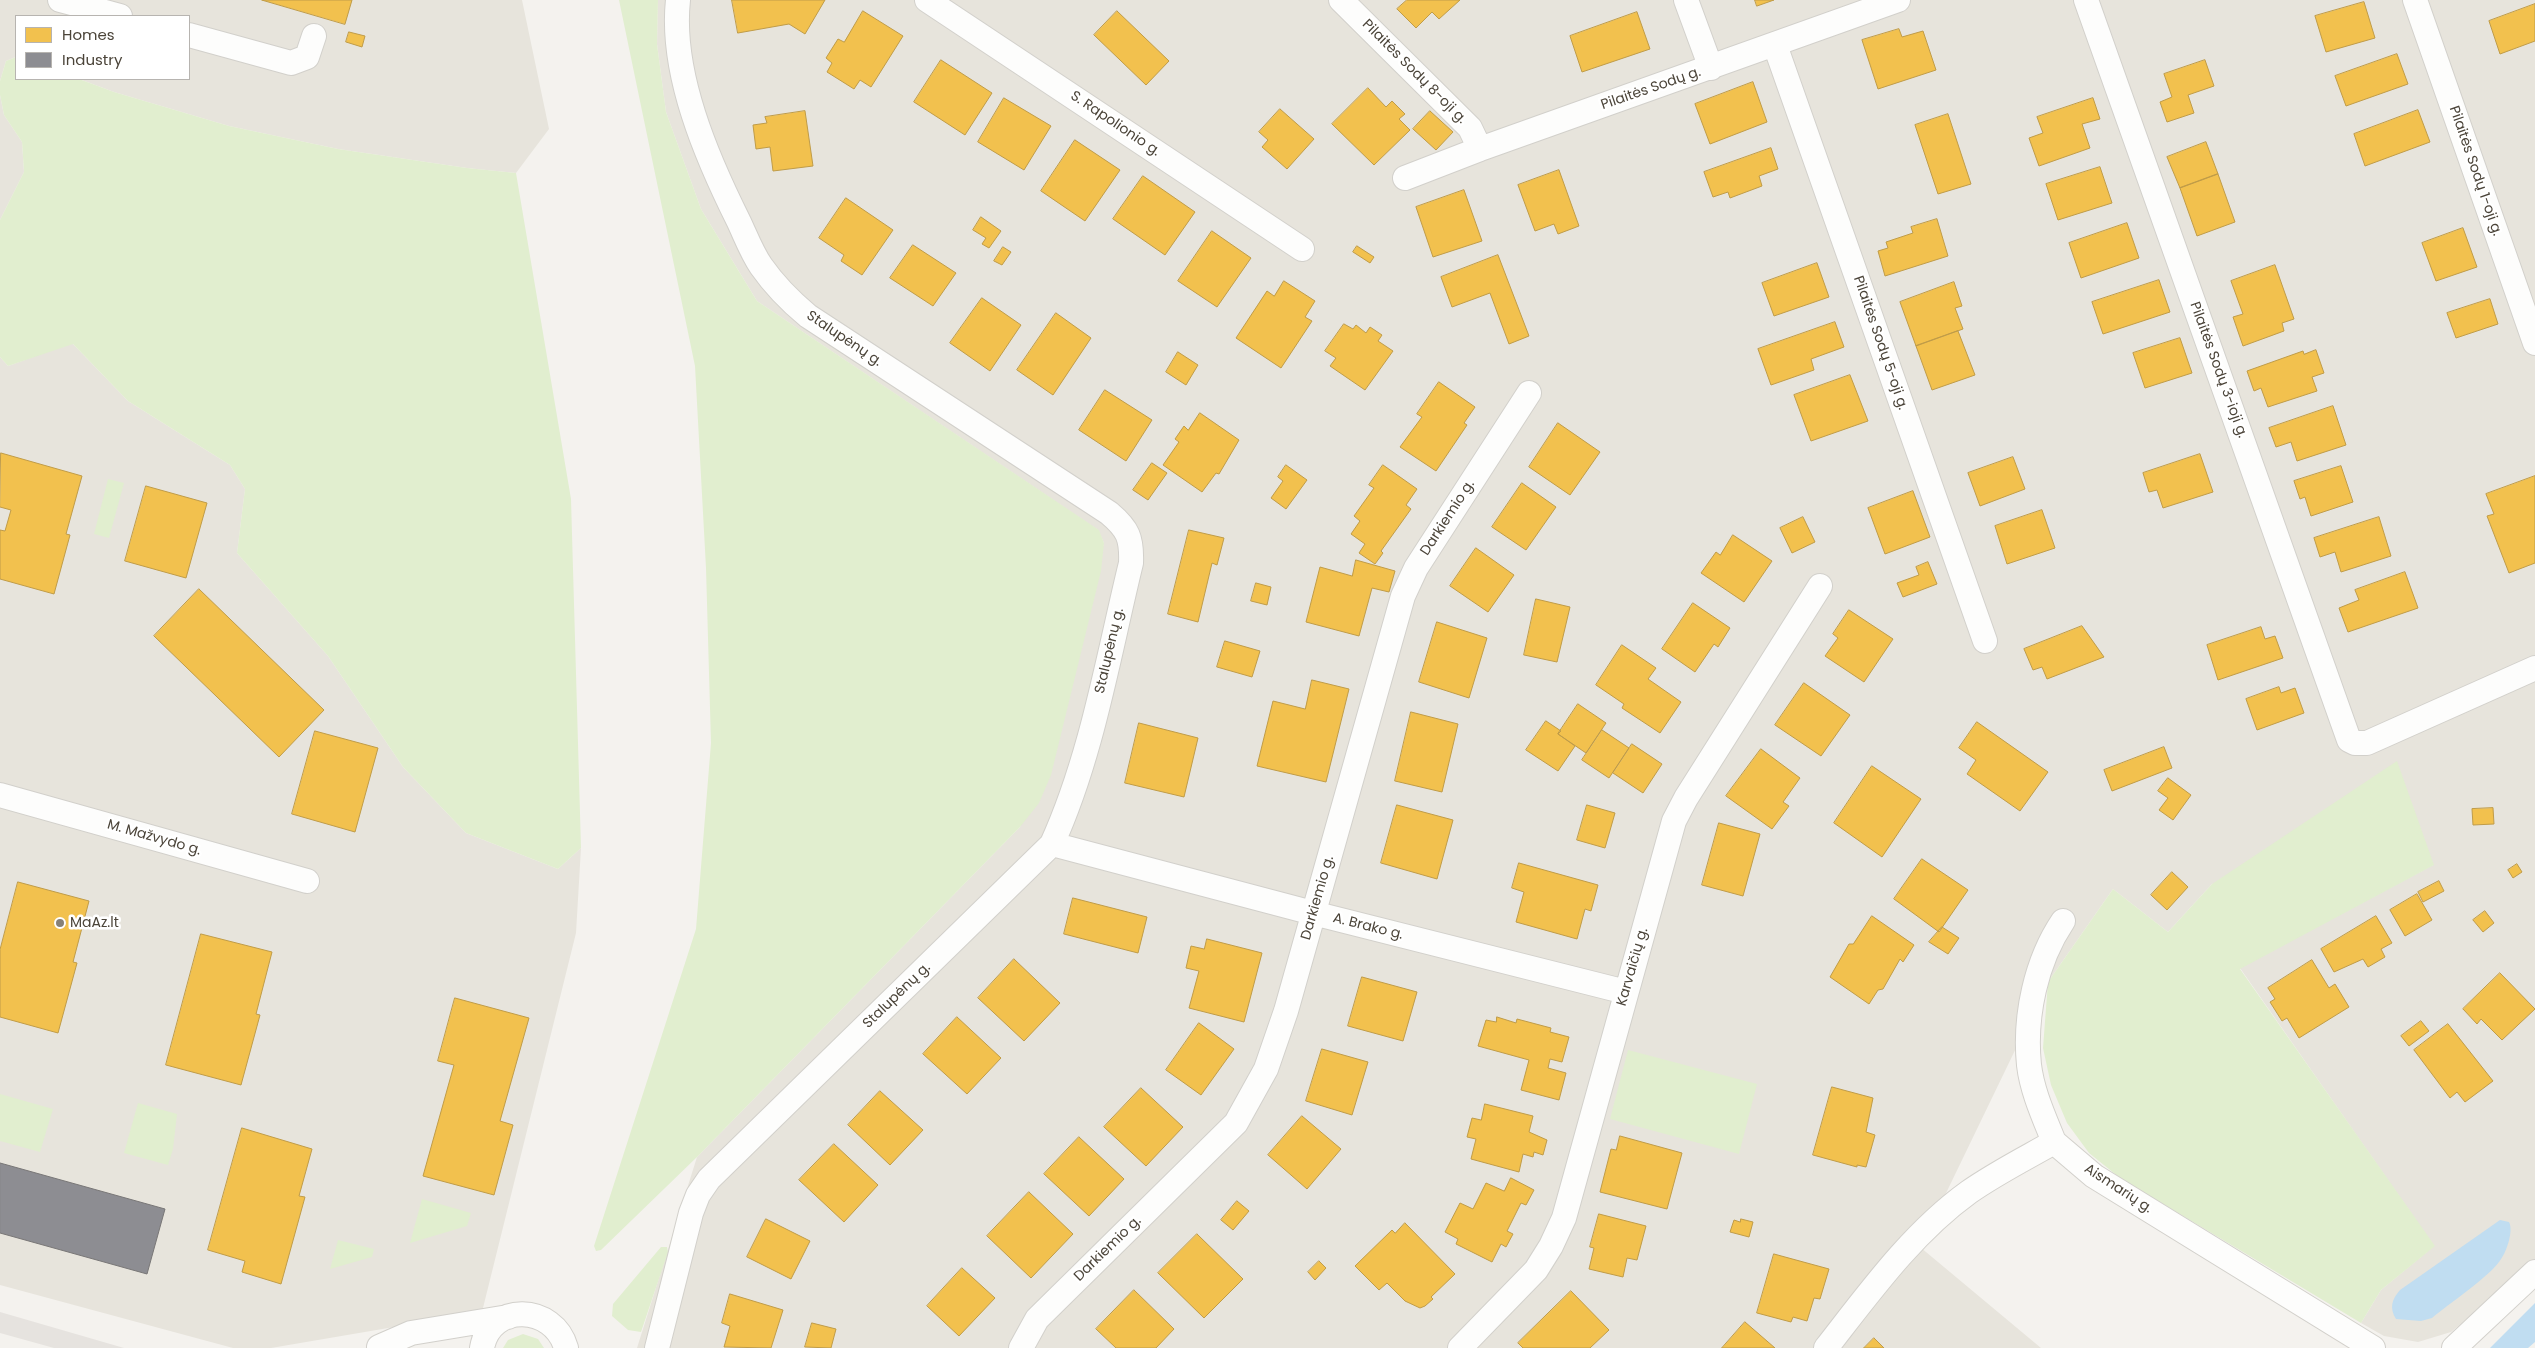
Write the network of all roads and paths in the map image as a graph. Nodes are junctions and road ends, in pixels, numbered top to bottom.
1 (60, 0) edge
2 (678, 0) edge
3 (927, 0) edge
4 (1341, 0) edge
5 (1686, 0) edge
6 (1898, 0) edge
7 (2086, 0) edge
8 (2415, 0) edge
9 (116, 15) edge
10 (190, 35) edge
11 (314, 36) dead end
12 (1774, 45) junction
13 (1710, 68) junction
14 (1480, 149) junction
15 (1405, 178) dead end
16 (1302, 249) dead end
17 (2535, 343) edge
18 (1529, 393) dead end
19 (1820, 586) dead end
20 (1985, 641) dead end
21 (2535, 668) edge
22 (0, 795) edge
23 (1052, 844) junction
24 (307, 881) dead end
25 (1313, 913) junction
26 (2063, 921) dead end
27 (1626, 992) junction
28 (2054, 1142) junction
29 (2535, 1272) edge
30 (508, 1317) junction
31 (568, 1346) edge
32 (382, 1348) edge
33 (482, 1348) edge
34 (657, 1348) edge
35 (1021, 1348) edge
36 (1460, 1348) edge
37 (1826, 1348) edge
38 (2373, 1348) edge
39 (2454, 1348) edge

1 - 9 street
2 - 23 street, Stalupėnų g.
3 - 16 street, S. Rapolionio g.
4 - 14 street, Pilaitės Sodų 8-oji g.
5 - 13 street
6 - 12 street, Pilaitės Sodų g.
7 - 21 street, Pilaitės Sodų 3-ioji g.
8 - 17 street, Pilaitės Sodų 1-oji g.
10 - 11 street
12 - 13 street, Pilaitės Sodų g.
12 - 20 street, Pilaitės Sodų 5-oji g.
13 - 14 street, Pilaitės Sodų g.
14 - 15 street, Pilaitės Sodų g.
18 - 25 street, Darkiemio g.
19 - 27 street, Karvaičių g.
22 - 24 street, M. Mažvydo g.
23 - 25 street, A. Brako g.
23 - 34 street, Stalupėnų g.
25 - 27 street, A. Brako g.
25 - 35 street, Darkiemio g.
26 - 28 street
27 - 36 street, Karvaičių g.
28 - 37 street
28 - 38 street, Aismarių g.
29 - 39 street
30 - 31 street
30 - 32 street
30 - 33 street

